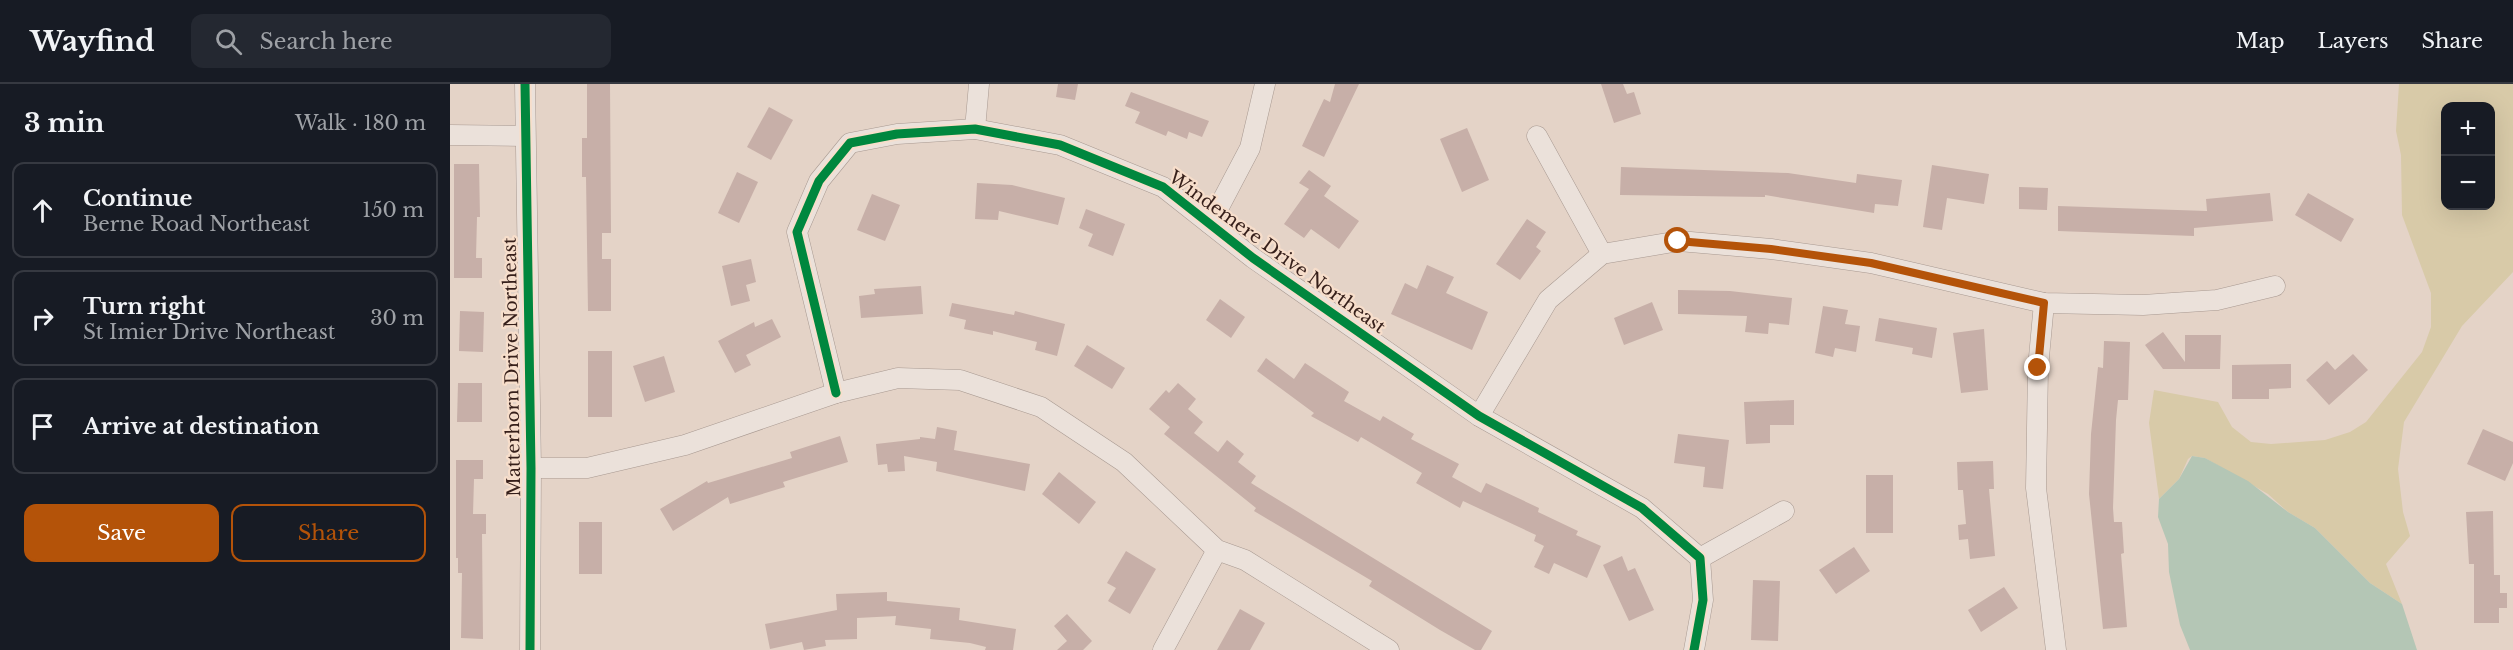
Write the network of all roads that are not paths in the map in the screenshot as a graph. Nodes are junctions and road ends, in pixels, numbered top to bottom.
1 (525, 84) edge
2 (979, 84) edge
3 (1265, 84) edge
4 (975, 129) junction
5 (450, 135) edge
6 (525, 136) junction
7 (1537, 136) dead end
8 (1210, 224) junction
9 (1602, 254) junction
10 (2275, 286) dead end
11 (2044, 303) junction
12 (836, 393) junction
13 (1479, 416) junction
14 (531, 468) junction
15 (1784, 511) dead end
16 (1217, 550) junction
17 (1700, 558) junction
18 (530, 650) edge
19 (1164, 650) edge
20 (1389, 650) edge
21 (1694, 650) edge
22 (2056, 650) edge

1 - 6 street, Matterhorn Drive Northeast
2 - 4 street
3 - 8 street
4 - 8 street, Windemere Drive Northeast
4 - 12 street, Windemere Drive Northeast
5 - 6 street
6 - 14 street, Matterhorn Drive Northeast
7 - 9 street
8 - 13 street, Windemere Drive Northeast
9 - 11 street
9 - 13 street
10 - 11 street
11 - 22 street
12 - 14 street
12 - 16 street
13 - 17 street, Windemere Drive Northeast
14 - 18 street, Matterhorn Drive Northeast
15 - 17 street
16 - 19 street
16 - 20 street
17 - 21 street

